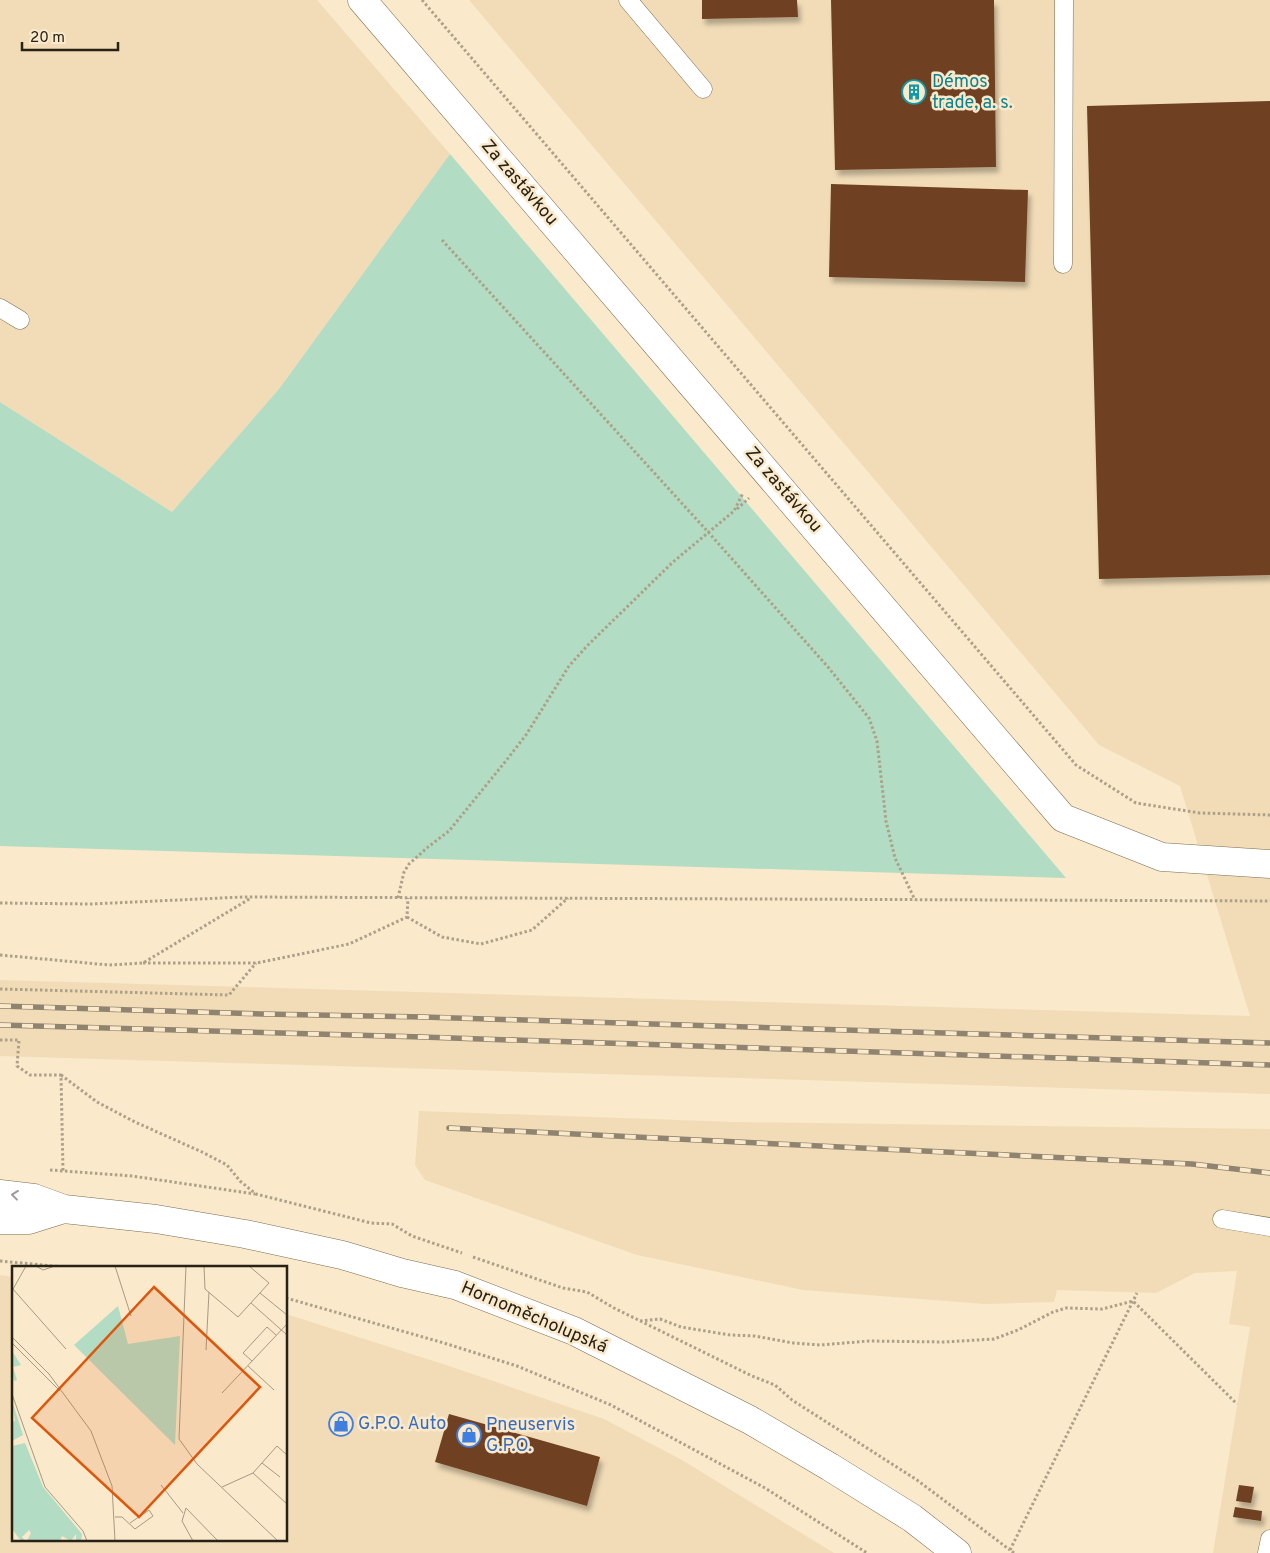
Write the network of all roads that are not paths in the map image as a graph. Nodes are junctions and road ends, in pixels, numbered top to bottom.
1 (362, 0) edge
2 (628, 0) edge
3 (1064, 0) edge
4 (703, 89) dead end
5 (1063, 264) dead end
6 (0, 308) edge
7 (20, 320) dead end
8 (1270, 864) edge
9 (0, 1194) edge
10 (64, 1209) junction
11 (1222, 1219) dead end
12 (0, 1220) edge
13 (1270, 1226) edge
14 (1270, 1539) edge
15 (957, 1553) edge
16 (1267, 1553) edge

1 - 8 street, Za zastávkou
2 - 4 lane
3 - 5 lane
6 - 7 lane
10 -> 9 street, Hornoměcholupská
10 - 12 street, Hornoměcholupská
10 - 15 street, Hornoměcholupská
11 - 13 lane
14 - 16 lane

